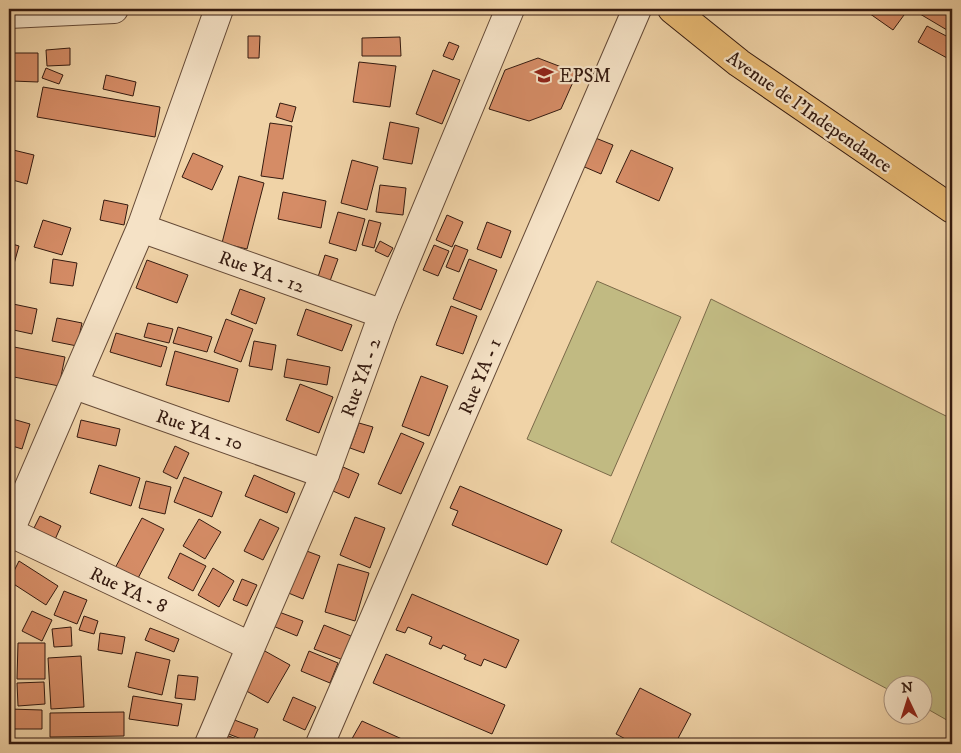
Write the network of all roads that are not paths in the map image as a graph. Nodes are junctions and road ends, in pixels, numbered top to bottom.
1 (114, 9) edge
2 (219, 9) edge
3 (510, 9) edge
4 (637, 9) edge
5 (672, 9) edge
6 (23, 12) edge
7 (952, 209) edge
8 (141, 228) junction
9 (383, 314) junction
10 (75, 385) junction
11 (325, 474) junction
12 (9, 533) edge
13 (250, 646) junction
14 (209, 744) edge
15 (320, 744) edge

1 - 6 street
2 - 8 street
3 - 9 street, Rue YA - 2
4 - 15 street, Rue YA - 1
5 - 7 highway, Avenue de l'Independance
8 - 9 street, Rue YA - 12
8 - 10 street
9 - 11 street, Rue YA - 2
10 - 11 street, Rue YA - 10
10 - 12 street
11 - 13 street, Rue YA - 2
12 - 13 street, Rue YA - 8
13 - 14 street, Rue YA - 2

